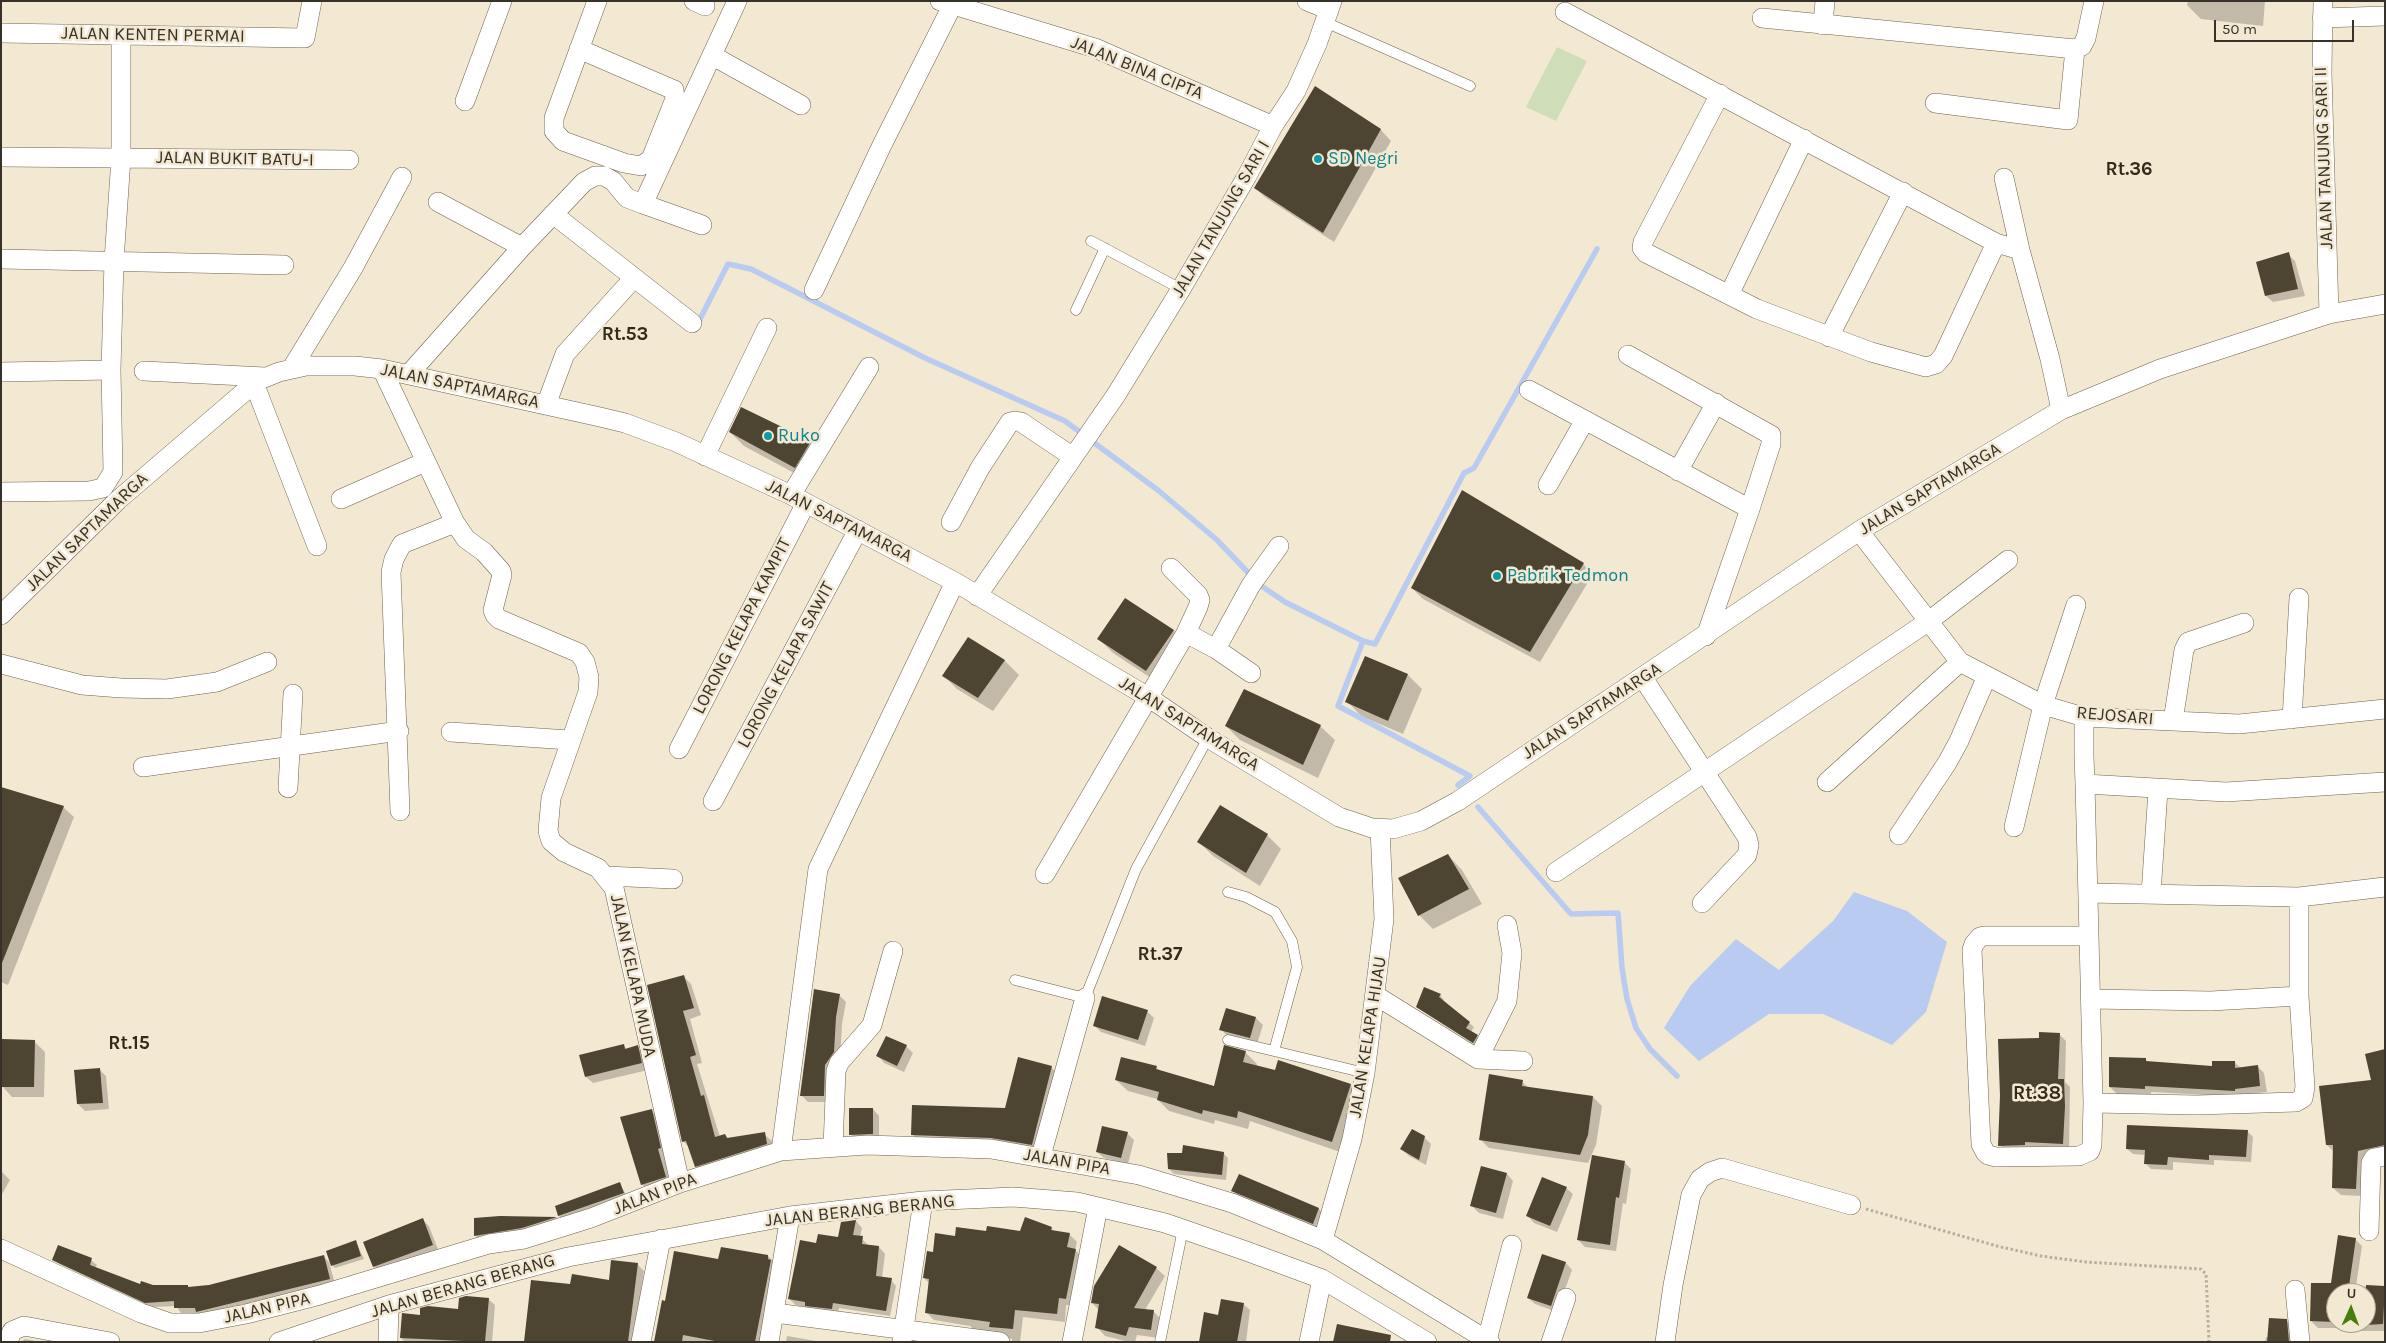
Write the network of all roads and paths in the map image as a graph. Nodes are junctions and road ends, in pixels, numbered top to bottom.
1 (312, 1) edge
2 (502, 1) edge
3 (597, 1) edge
4 (737, 1) edge
5 (1307, 1) edge
6 (1825, 1) edge
7 (2094, 1) edge
8 (946, 4) edge
9 (2322, 10) edge
10 (1328, 11) edge
11 (1565, 12) dead end
12 (2385, 16) edge
13 (1762, 18) dead end
14 (1823, 24) junction
15 (1, 33) edge
16 (121, 35) junction
17 (579, 49) junction
18 (2074, 49) junction
19 (713, 56) junction
20 (1470, 86) dead end
21 (1720, 94) junction
22 (465, 101) dead end
23 (1934, 103) dead end
24 (802, 105) dead end
25 (1273, 126) junction
26 (1804, 139) junction
27 (1, 157) edge
28 (121, 158) junction
29 (349, 160) dead end
30 (402, 176) dead end
31 (2004, 178) dead end
32 (1903, 192) junction
33 (438, 202) dead end
34 (643, 204) junction
35 (553, 214) junction
36 (702, 225) dead end
37 (1091, 241) dead end
38 (1996, 243) junction
39 (522, 246) junction
40 (1105, 248) junction
41 (2020, 250) junction
42 (1, 259) edge
43 (114, 261) junction
44 (284, 264) dead end
45 (633, 279) junction
46 (1181, 289) junction
47 (814, 290) dead end
48 (1730, 294) junction
49 (2385, 304) edge
50 (1076, 310) dead end
51 (2329, 314) junction
52 (692, 324) dead end
53 (767, 328) dead end
54 (1829, 337) junction
55 (1628, 355) dead end
56 (869, 366) dead end
57 (292, 368) junction
58 (382, 369) junction
59 (110, 370) junction
60 (144, 371) dead end
61 (1, 372) edge
62 (409, 374) junction
63 (259, 380) junction
64 (1529, 390) dead end
65 (1716, 403) junction
66 (546, 405) junction
67 (2061, 410) junction
68 (1585, 420) junction
69 (1077, 452) junction
70 (705, 456) junction
71 (425, 462) junction
72 (1678, 470) junction
73 (1548, 486) dead end
74 (1, 492) edge
75 (342, 499) dead end
76 (799, 499) junction
77 (1750, 509) junction
78 (951, 522) dead end
79 (455, 523) junction
80 (858, 530) junction
81 (1859, 531) junction
82 (317, 546) dead end
83 (1279, 546) dead end
84 (2008, 560) dead end
85 (1171, 568) dead end
86 (955, 582) junction
87 (977, 596) junction
88 (2299, 598) dead end
89 (2076, 605) dead end
90 (1, 615) edge
91 (1929, 621) junction
92 (2244, 623) dead end
93 (1186, 633) junction
94 (1706, 636) junction
95 (1216, 649) junction
96 (267, 662) dead end
97 (1960, 662) junction
98 (1, 664) edge
99 (1251, 673) dead end
100 (1987, 676) junction
101 (1643, 678) junction
102 (294, 694) dead end
103 (1148, 697) junction
104 (2043, 705) junction
105 (2385, 708) edge
106 (2084, 717) junction
107 (2292, 719) junction
108 (2173, 721) junction
109 (398, 731) junction
110 (451, 732) dead end
111 (1208, 738) junction
112 (569, 740) junction
113 (290, 746) junction
114 (679, 749) dead end
115 (143, 767) dead end
116 (1705, 772) junction
117 (1827, 782) dead end
118 (2385, 782) edge
119 (2085, 784) junction
120 (288, 788) dead end
121 (2158, 790) junction
122 (713, 801) dead end
123 (400, 811) dead end
124 (2014, 827) dead end
125 (1380, 830) junction
126 (1899, 835) dead end
127 (1556, 872) dead end
128 (1045, 874) dead end
129 (606, 876) junction
130 (673, 879) dead end
131 (2385, 887) edge
132 (1228, 892) dead end
133 (2088, 893) junction
134 (2151, 894) junction
135 (2299, 897) junction
136 (1702, 903) dead end
137 (1507, 926) dead end
138 (2089, 936) junction
139 (893, 951) dead end
140 (1015, 980) dead end
141 (1375, 995) junction
142 (2299, 996) junction
143 (1085, 998) junction
144 (2090, 998) junction
145 (1228, 1040) dead end
146 (1274, 1051) junction
147 (1478, 1059) junction
148 (1523, 1061) dead end
149 (1365, 1073) junction
150 (2093, 1102) junction
151 (833, 1147) junction
152 (782, 1151) junction
153 (1041, 1156) junction
154 (2385, 1156) edge
155 (680, 1183) junction
156 (923, 1201) junction
157 (1851, 1204) joint
158 (1098, 1207) junction
159 (790, 1216) junction
160 (1183, 1229) junction
161 (2370, 1231) dead end
162 (662, 1239) junction
163 (1322, 1240) junction
164 (1512, 1245) dead end
165 (1, 1248) edge
166 (1322, 1279) junction
167 (2295, 1290) dead end
168 (1566, 1298) dead end
169 (389, 1305) junction
170 (775, 1313) junction
171 (903, 1336) edge
172 (1488, 1341) edge
173 (8, 1342) edge
174 (110, 1342) edge
175 (278, 1342) edge
176 (388, 1342) edge
177 (641, 1342) edge
178 (769, 1342) edge
179 (1000, 1342) edge
180 (1072, 1342) edge
181 (1160, 1342) edge
182 (1309, 1342) edge
183 (1427, 1342) edge
184 (1551, 1342) edge
185 (1665, 1342) edge
186 (2209, 1342) edge
187 (2300, 1342) edge

1 - 16 street, JALAN KENTEN PERMAI
2 - 22 street
3 - 17 street
4 - 19 street
5 - 10 street
6 - 14 street
7 - 18 street
8 - 25 street, JALAN BINA CIPTA
8 - 47 street
9 - 12 street
9 - 51 street, JALAN TANJUNG SARI II
10 - 20 lane
10 - 25 street, JALAN TANJUNG SARI I
11 - 21 street
13 - 14 street
14 - 18 street
15 - 16 street, JALAN KENTEN PERMAI
16 - 28 street
17 - 17 street
18 - 23 street
19 - 24 street
19 - 34 street
21 - 26 street
21 - 48 street
25 - 46 street, JALAN TANJUNG SARI I
26 - 32 street
26 - 48 street
27 - 28 street, JALAN BUKIT BATU-I
28 - 29 street, JALAN BUKIT BATU-I
28 - 43 street
30 - 57 street
31 - 41 street
32 - 38 street
32 - 54 street
33 - 39 street
34 - 35 street
34 - 36 street
35 - 39 street
35 - 45 street
37 - 40 lane
38 - 41 street
38 - 54 street
39 - 62 street
40 - 46 lane
40 - 50 lane
41 - 67 street
42 - 43 street
43 - 44 street
43 - 59 street
45 - 52 street
45 - 66 street
46 - 69 street, JALAN TANJUNG SARI I
48 - 54 street
49 - 51 street, JALAN SAPTAMARGA
51 - 67 street, JALAN SAPTAMARGA
53 - 70 street
55 - 65 street
56 - 76 street, LORONG KELAPA KAMPIT
57 - 58 street, JALAN SAPTAMARGA
57 - 63 street, JALAN SAPTAMARGA
58 - 62 street, JALAN SAPTAMARGA
58 - 71 street
59 - 61 street
59 - 74 street
60 - 63 street
62 - 66 street, JALAN SAPTAMARGA
63 - 82 street
63 - 90 street, JALAN SAPTAMARGA
64 - 68 street
65 - 72 street
65 - 77 street
66 - 70 street, JALAN SAPTAMARGA
67 - 81 street, JALAN SAPTAMARGA
68 - 72 street
68 - 73 street
69 - 78 street
69 - 87 street
70 - 76 street, JALAN SAPTAMARGA
71 - 75 street
71 - 79 street
72 - 77 street
76 - 80 street, JALAN SAPTAMARGA
76 - 114 street, LORONG KELAPA KAMPIT
77 - 94 street
79 - 109 street
79 - 112 street, JALAN KELAPA MUDA
80 - 86 street, JALAN SAPTAMARGA
80 - 122 street, LORONG KELAPA SAWIT
81 - 91 street, REJOSARI
81 - 94 street, JALAN SAPTAMARGA
83 - 95 street
84 - 91 street
85 - 93 street
86 - 87 street, JALAN SAPTAMARGA
86 - 152 street
87 - 103 street, JALAN SAPTAMARGA
88 - 107 street
89 - 104 street
91 - 97 street, REJOSARI
91 - 116 street
92 - 108 street
93 - 95 street
93 - 103 street
94 - 101 street, JALAN SAPTAMARGA
95 - 99 street
96 - 98 street
97 - 100 street, REJOSARI
97 - 117 street
100 - 104 street, REJOSARI
100 - 126 street
101 - 116 street
101 - 125 street, JALAN SAPTAMARGA
102 - 113 street
103 - 111 street, JALAN SAPTAMARGA
103 - 128 street
104 - 106 street, REJOSARI
104 - 124 street
105 - 107 street, REJOSARI
106 - 108 street, REJOSARI
106 - 119 street
107 - 108 street, REJOSARI
109 - 113 street
109 - 123 street
110 - 112 street
111 - 125 street, JALAN SAPTAMARGA
111 - 143 lane
112 - 129 street, JALAN KELAPA MUDA
113 - 115 street
113 - 120 street
116 - 127 street
116 - 136 street
118 - 121 street
119 - 121 street
119 - 133 street
121 - 134 street
125 - 141 street, JALAN KELAPA HIJAU
129 - 130 street
129 - 155 street, JALAN KELAPA MUDA
131 - 135 street
132 - 146 lane
133 - 134 street
133 - 138 street
134 - 135 street
135 - 142 street
137 - 147 street
138 - 144 street
138 - 150 street
139 - 151 street
140 - 143 lane
141 - 147 street
141 - 149 street, JALAN KELAPA HIJAU
142 - 144 street
142 - 150 street
143 - 153 street
144 - 150 street
145 - 146 lane
146 - 149 lane
147 - 148 street
149 - 163 street, JALAN KELAPA HIJAU
151 - 152 street, JALAN PIPA
151 - 153 street, JALAN PIPA
152 - 155 street, JALAN PIPA
153 - 163 street, JALAN PIPA
154 - 161 street
155 - 165 street, JALAN PIPA
156 - 158 street, JALAN BERANG BERANG
156 - 159 street, JALAN BERANG BERANG
156 - 171 street
157 - 185 street
157 - 186 path
158 - 160 street, JALAN BERANG BERANG
158 - 180 street
159 - 162 street, JALAN BERANG BERANG
159 - 170 street
160 - 166 street, JALAN BERANG BERANG
160 - 181 lane
162 - 169 street, JALAN BERANG BERANG
162 - 177 street
163 - 172 street, JALAN PIPA
164 - 172 street
166 - 182 street
166 - 183 street, JALAN BERANG BERANG
167 - 187 street
168 - 184 street
169 - 175 street, JALAN BERANG BERANG
169 - 176 street
170 - 171 street
170 - 178 street
171 - 179 street
173 - 174 street

